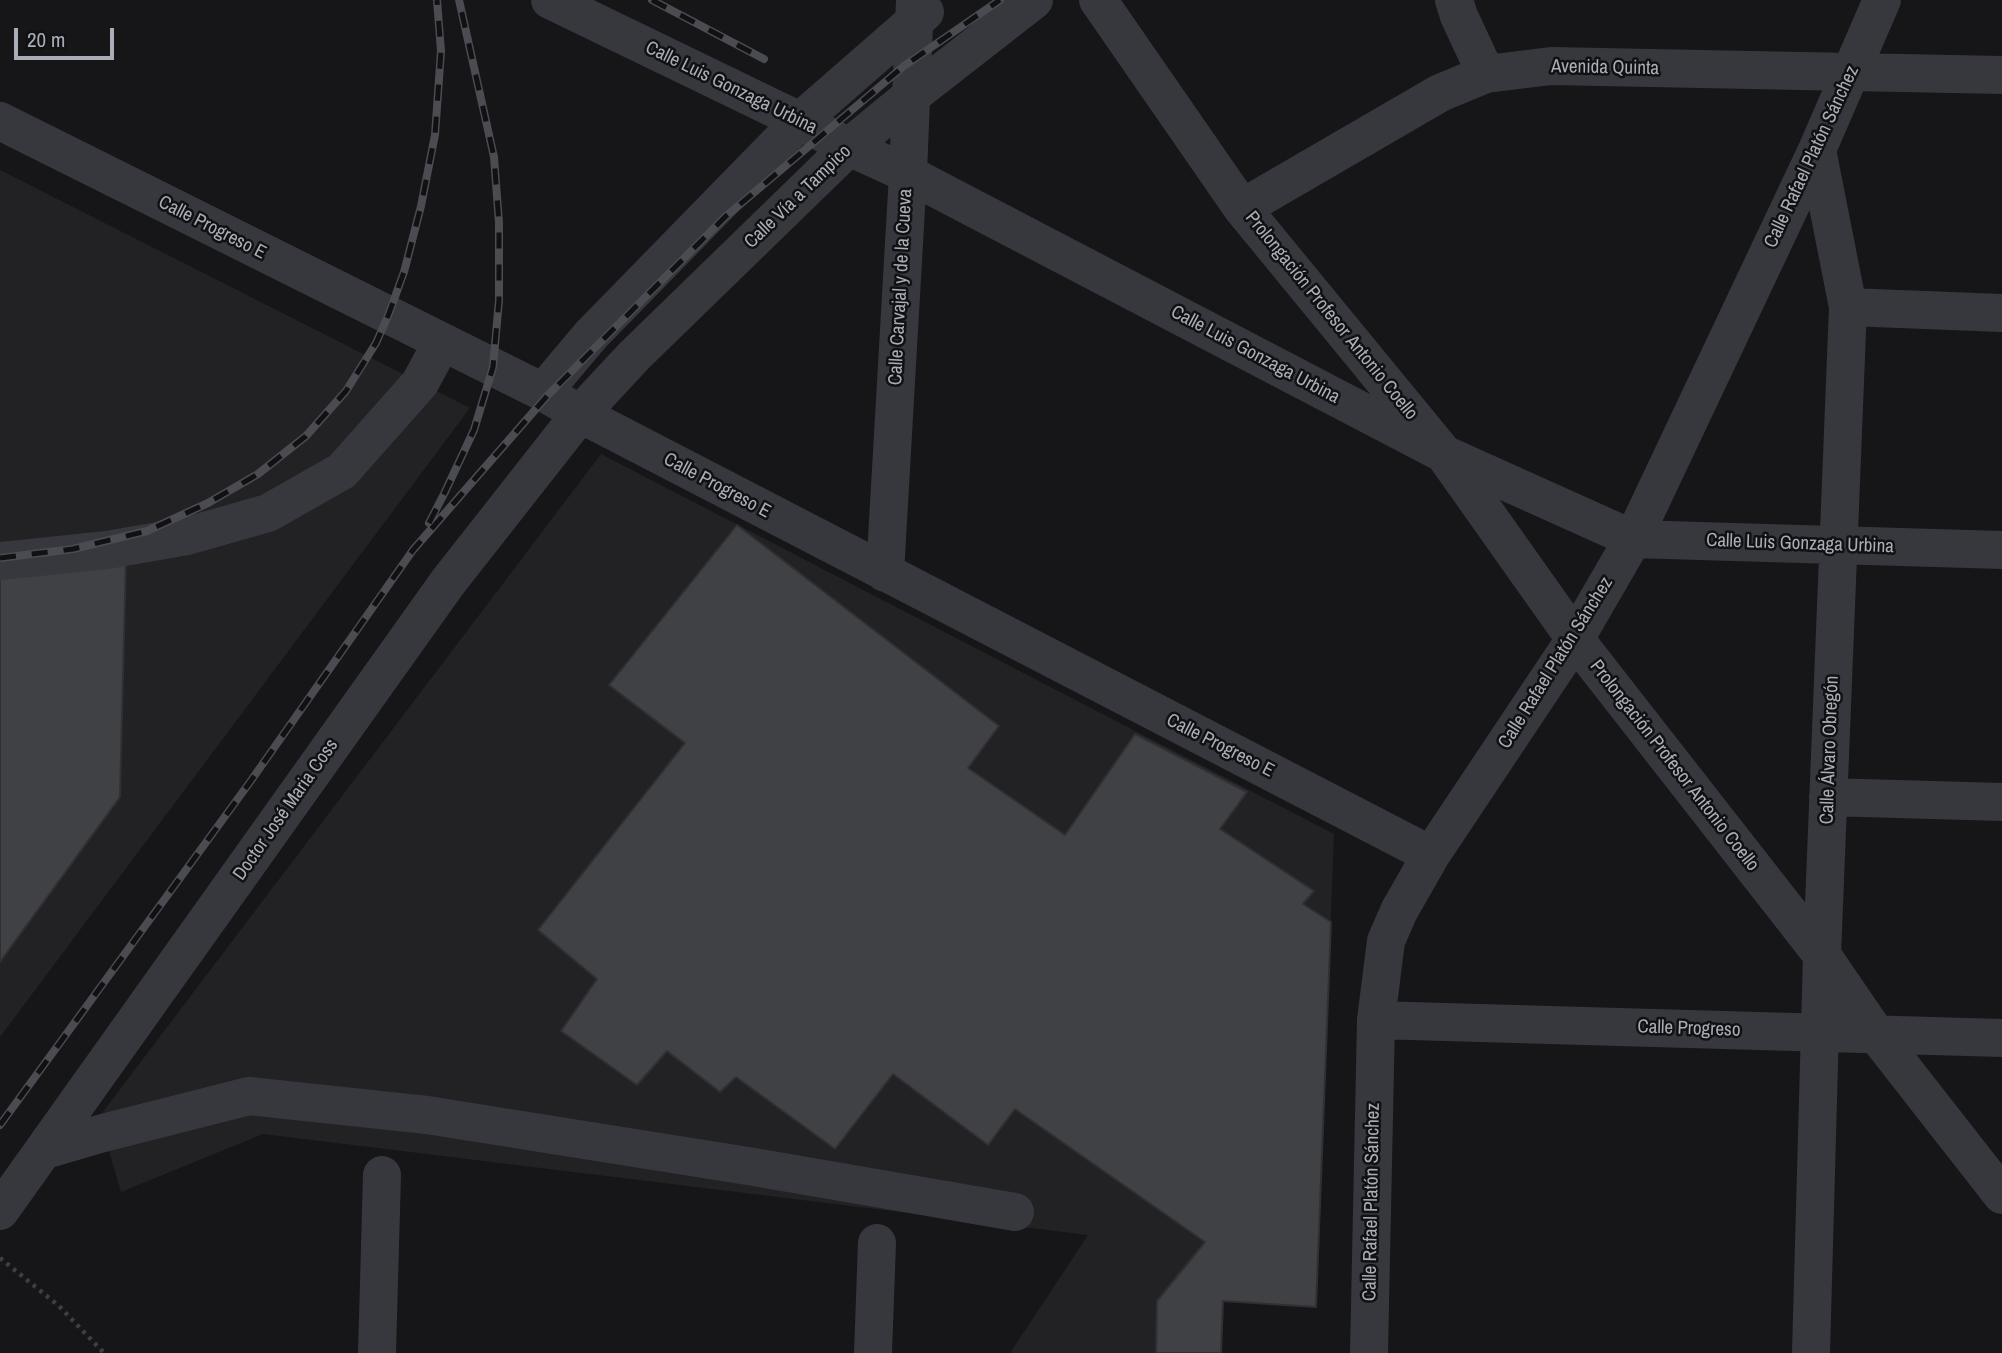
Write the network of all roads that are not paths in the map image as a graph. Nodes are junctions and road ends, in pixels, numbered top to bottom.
1 (550, 0) edge
2 (1034, 0) edge
3 (1098, 0) edge
4 (1454, 0) edge
5 (1882, 0) edge
6 (923, 6) edge
7 (1852, 72) junction
8 (1486, 74) junction
9 (2002, 75) edge
10 (911, 96) junction
11 (0, 121) edge
12 (800, 121) junction
13 (849, 147) junction
14 (1817, 150) junction
15 (908, 174) junction
16 (1242, 208) junction
17 (1848, 307) junction
18 (2002, 313) edge
19 (442, 342) junction
20 (542, 392) junction
21 (580, 414) junction
22 (1444, 454) junction
23 (1633, 539) junction
24 (1838, 545) junction
25 (2002, 550) edge
26 (0, 561) edge
27 (885, 573) junction
28 (1575, 639) junction
29 (1828, 797) junction
30 (2002, 802) edge
31 (1431, 855) junction
32 (1822, 955) junction
33 (1376, 1020) junction
34 (1819, 1033) junction
35 (1876, 1034) junction
36 (2002, 1038) edge
37 (45, 1150) junction
38 (382, 1174) dead end
39 (2002, 1195) edge
40 (0, 1211) edge
41 (1015, 1212) dead end
42 (877, 1243) dead end
43 (377, 1353) edge
44 (873, 1353) edge
45 (1369, 1353) edge
46 (1811, 1353) edge

1 - 12 street, Calle Luis Gonzaga Urbina
2 - 10 street, Calle Vía a Tampico
3 - 16 street, Prolongación Profesor Antonio Coello
4 - 8 street
5 - 7 street, Calle Rafael Platón Sánchez
6 - 10 street, Calle Carvajal y de la Cueva
6 - 12 street
7 - 8 street, Avenida Quinta
7 - 9 street, Avenida Quinta
7 - 14 street, Calle Rafael Platón Sánchez
8 - 16 street, Avenida Quinta
10 - 13 street, Calle Vía a Tampico
10 - 15 street, Calle Carvajal y de la Cueva
11 - 19 street, Calle Progreso E
12 - 13 street, Calle Luis Gonzaga Urbina
12 - 20 street
13 - 15 street, Calle Luis Gonzaga Urbina
13 - 21 street, Calle Vía a Tampico
14 - 17 street, Calle Álvaro Obregón
14 - 23 street, Calle Rafael Platón Sánchez
15 - 22 street, Calle Luis Gonzaga Urbina
15 - 27 street, Calle Carvajal y de la Cueva
16 - 22 street, Prolongación Profesor Antonio Coello
17 - 18 street
17 - 24 street, Calle Álvaro Obregón
19 - 20 street, Calle Progreso E
19 - 26 street
20 - 21 street, Calle Progreso E
21 - 27 street, Calle Progreso E
21 - 37 street, Doctor José Maria Coss
22 - 23 street, Calle Luis Gonzaga Urbina
22 - 28 street, Prolongación Profesor Antonio Coello
23 - 24 street, Calle Luis Gonzaga Urbina
23 - 28 street, Calle Rafael Platón Sánchez
24 - 25 street, Calle Luis Gonzaga Urbina
24 - 29 street, Calle Álvaro Obregón
27 - 31 street, Calle Progreso E
28 - 31 street, Calle Rafael Platón Sánchez
28 - 32 street, Prolongación Profesor Antonio Coello
29 - 30 street
29 - 32 street, Calle Álvaro Obregón
31 - 33 street, Calle Rafael Platón Sánchez
32 - 34 street, Calle Álvaro Obregón
32 - 35 street, Prolongación Profesor Antonio Coello
33 - 34 street, Calle Progreso
33 - 45 street, Calle Rafael Platón Sánchez
34 - 35 street, Calle Progreso
34 - 46 street, Calle Álvaro Obregón
35 - 36 street, Calle Progreso
35 - 39 street, Prolongación Profesor Antonio Coello
37 - 40 street, Doctor José Maria Coss
37 - 41 street
38 - 43 street
42 - 44 street

